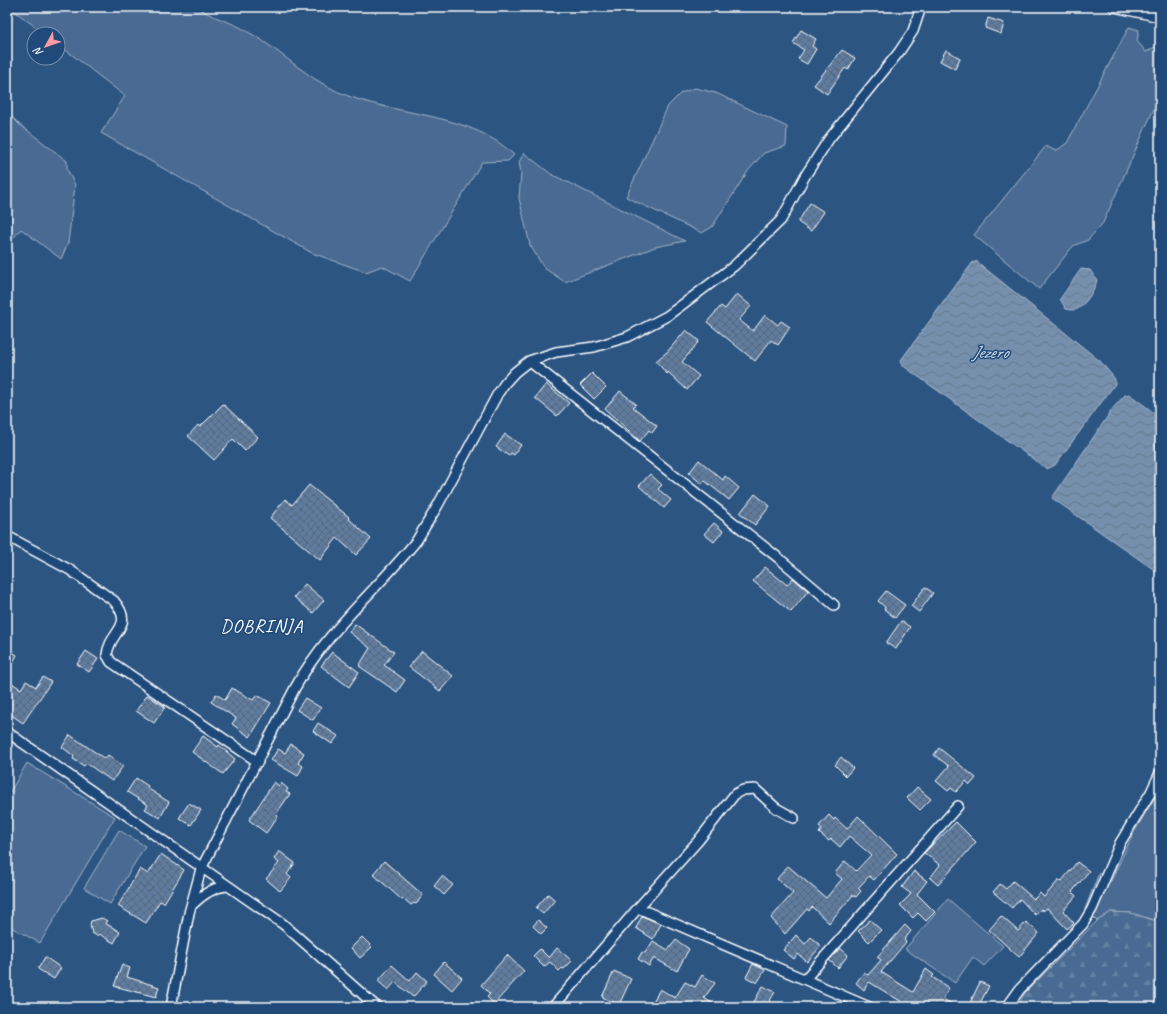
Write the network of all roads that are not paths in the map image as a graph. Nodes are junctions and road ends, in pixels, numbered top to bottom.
1 (921, 7) edge
2 (1114, 7) edge
3 (1160, 17) edge
4 (529, 361) junction
5 (7, 536) edge
6 (834, 605) dead end
7 (7, 732) edge
8 (258, 762) junction
9 (1160, 773) edge
10 (958, 806) dead end
11 (794, 818) dead end
12 (201, 869) junction
13 (227, 886) junction
14 (191, 906) junction
15 (638, 908) junction
16 (804, 979) junction
17 (171, 1007) edge
18 (378, 1007) edge
19 (553, 1007) edge
20 (869, 1007) edge
21 (1007, 1007) edge

1 - 4 street
2 - 3 street
4 - 6 street
4 - 8 street
5 - 8 street
7 - 12 street
8 - 12 street
9 - 21 street
10 - 16 street
11 - 15 street
12 - 13 street
12 - 14 street
13 - 14 street
13 - 18 street
14 - 17 street
15 - 16 street
15 - 19 street
16 - 20 street

